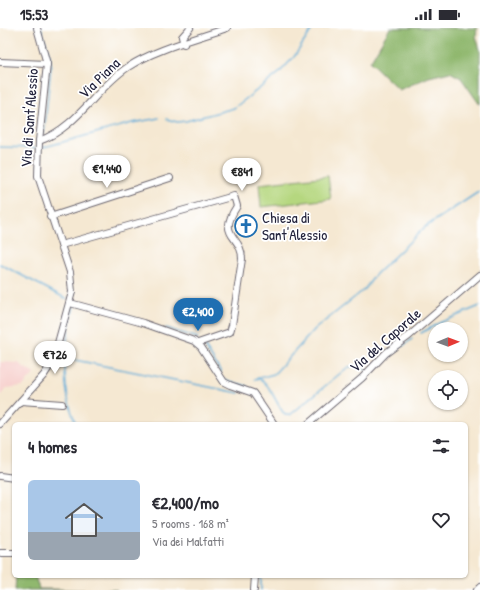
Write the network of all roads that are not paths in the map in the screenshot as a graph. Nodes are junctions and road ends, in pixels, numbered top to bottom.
1 (36, 28) edge
2 (190, 28) edge
3 (227, 28) edge
4 (184, 44) junction
5 (0, 62) edge
6 (46, 64) junction
7 (39, 141) junction
8 (170, 178) dead end
9 (50, 217) junction
10 (61, 245) junction
11 (480, 275) edge
12 (72, 302) junction
13 (198, 343) junction
14 (21, 401) junction
15 (62, 404) dead end
16 (273, 422) edge
17 (310, 422) edge
18 (0, 424) edge
19 (0, 476) edge
20 (12, 478) edge
21 (0, 553) edge
22 (12, 553) edge
23 (255, 578) edge
24 (480, 587) edge
25 (254, 590) edge
26 (477, 590) edge

1 - 6 street, Via di Sant'Alessio
2 - 4 street
3 - 4 street, Via Piana
4 - 7 street, Via Piana
5 - 6 street
6 - 7 street, Via di Sant'Alessio
7 - 9 street, Via di Sant'Alessio
8 - 9 street
9 - 10 street, Via di Sant'Alessio
10 - 12 street, Via di Sant'Alessio
10 - 13 street
11 - 17 street, Via del Caporale
12 - 13 street
12 - 14 street, Via di Sant'Alessio
13 - 16 street
14 - 15 street
14 - 18 street, Via di Sant'Alessio
19 - 20 street
21 - 22 street
23 - 25 street
24 - 26 street

